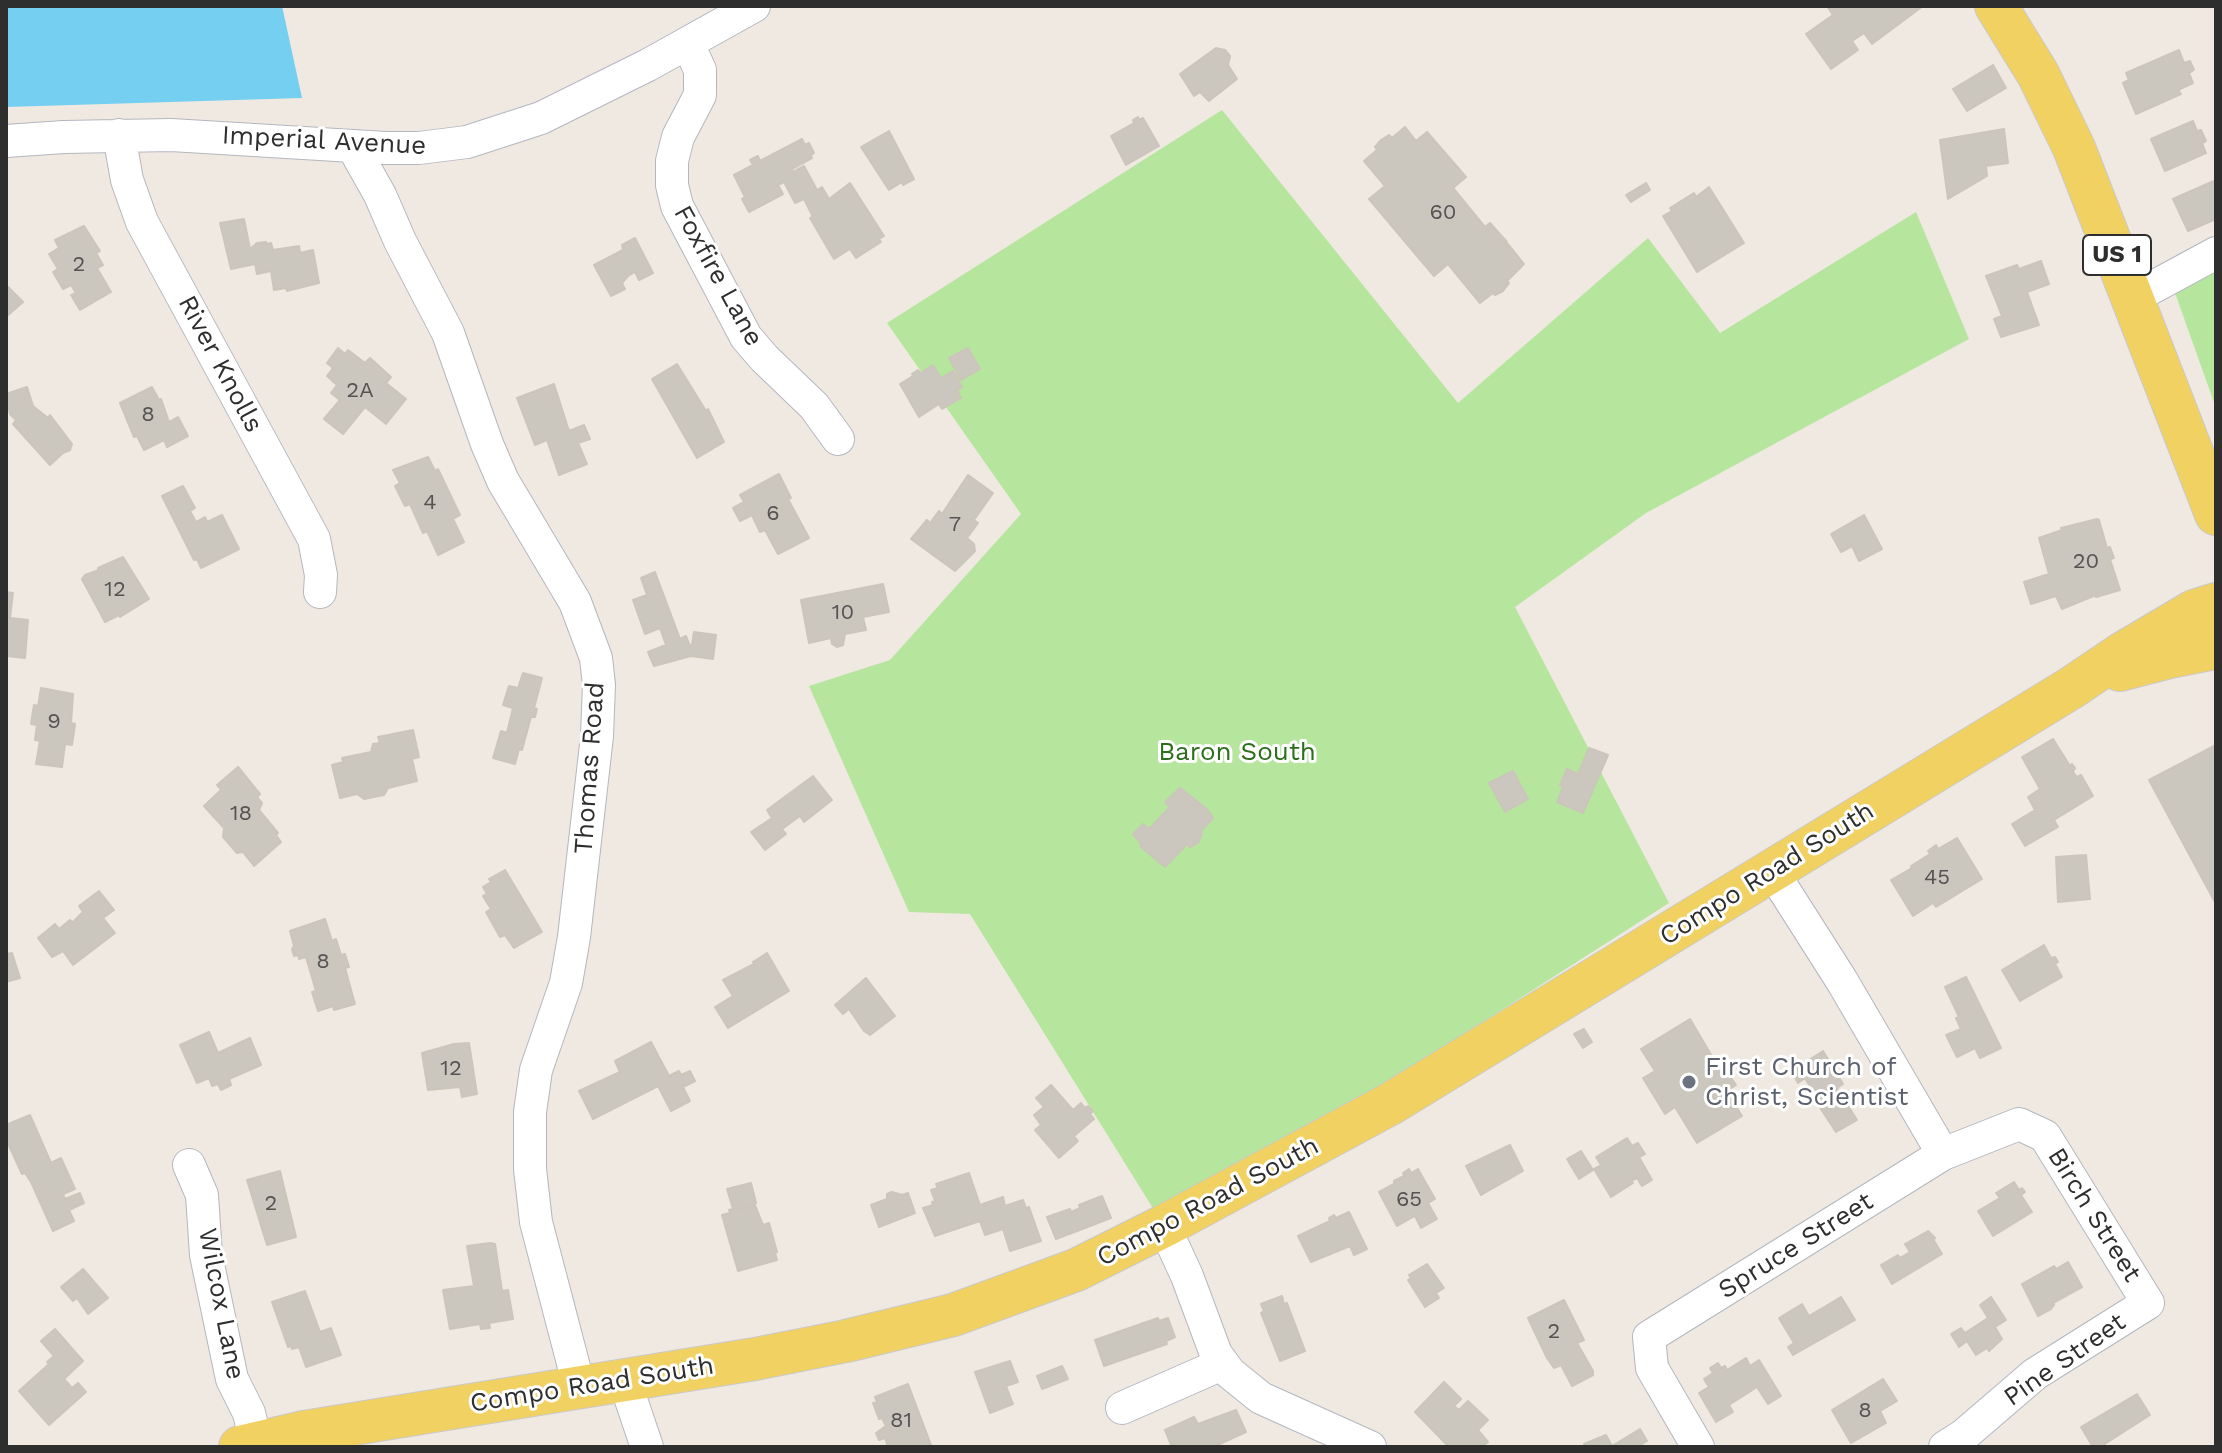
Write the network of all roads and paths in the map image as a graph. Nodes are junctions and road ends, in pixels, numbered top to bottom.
1 (754, 6) edge
2 (1996, 6) edge
3 (688, 44) junction
4 (119, 135) junction
5 (6, 141) edge
6 (353, 147) junction
7 (2216, 253) edge
8 (2133, 298) junction
9 (838, 439) dead end
10 (2216, 514) edge
11 (320, 592) dead end
12 (2216, 604) edge
13 (2216, 648) edge
14 (2071, 688) junction
15 (1772, 871) junction
16 (1943, 1154) junction
17 (189, 1165) dead end
18 (1164, 1226) junction
19 (2148, 1303) joint
20 (1222, 1364) junction
21 (624, 1379) junction
22 (579, 1386) junction
23 (1122, 1408) dead end
24 (264, 1444) edge
25 (647, 1447) edge
26 (1370, 1447) edge
27 (1698, 1447) edge
28 (1945, 1447) edge

1 - 3 street, Imperial Avenue
2 - 8 main road, US 1
3 - 6 street, Imperial Avenue
3 - 9 street, Foxfire Lane
4 - 5 street, Imperial Avenue
4 - 6 street, Imperial Avenue
4 - 11 street, River Knolls
6 - 22 street, Thomas Road
7 - 8 street
8 - 10 main road, US 1
12 - 14 main road, Compo Road South
13 - 14 main road, Compo Road South
14 - 15 main road, Compo Road South
15 - 16 street
15 - 18 main road, Compo Road South
16 - 19 street, Birch Street
16 - 27 street, Spruce Street
17 - 24 street, Wilcox Lane
18 - 20 street
18 - 21 main road, Compo Road South
19 - 28 street, Pine Street
20 - 23 street
20 - 26 street
21 - 22 main road, Compo Road South
21 - 25 street
22 - 24 main road, Compo Road South

